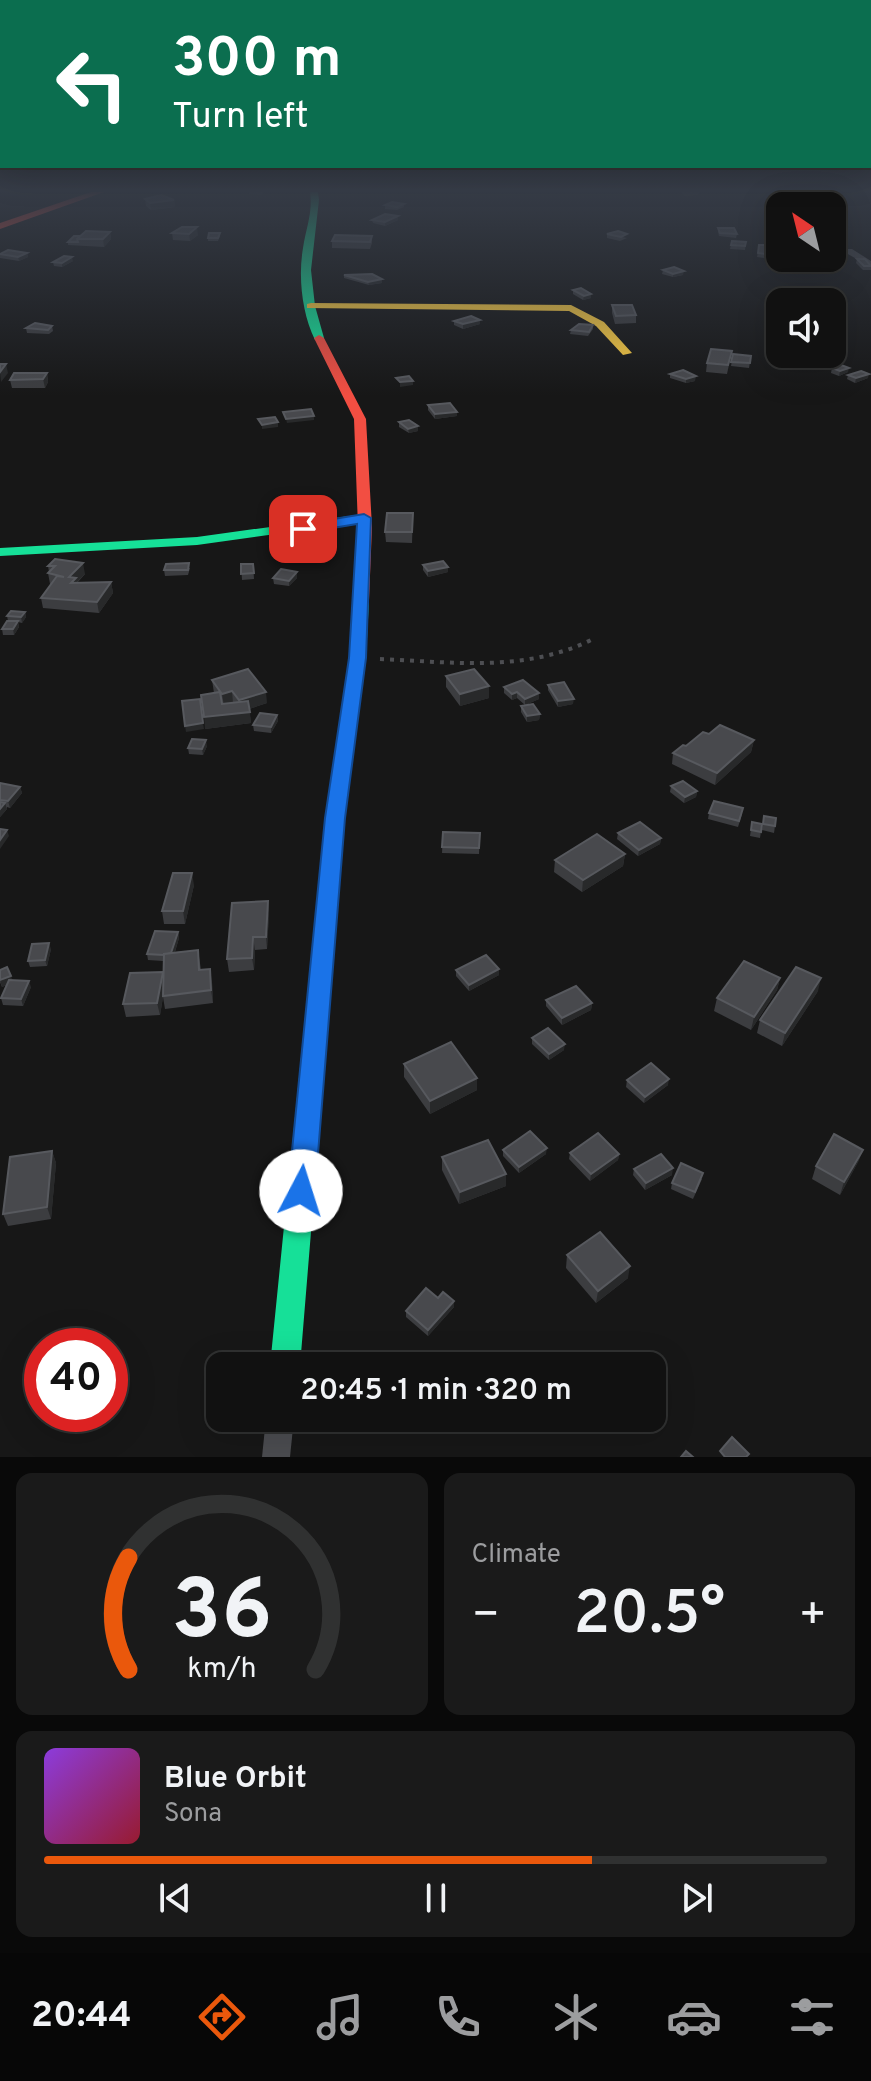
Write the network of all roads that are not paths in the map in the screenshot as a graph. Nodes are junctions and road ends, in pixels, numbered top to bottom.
1 (307, 260) edge
2 (311, 306) junction
3 (627, 353) dead end
4 (364, 518) junction
5 (0, 552) edge
6 (286, 1352) edge
7 (279, 1432) edge
8 (276, 1457) edge

1 - 2 street
2 - 3 street
2 - 4 street
4 - 5 street
4 - 6 street
7 - 8 street

